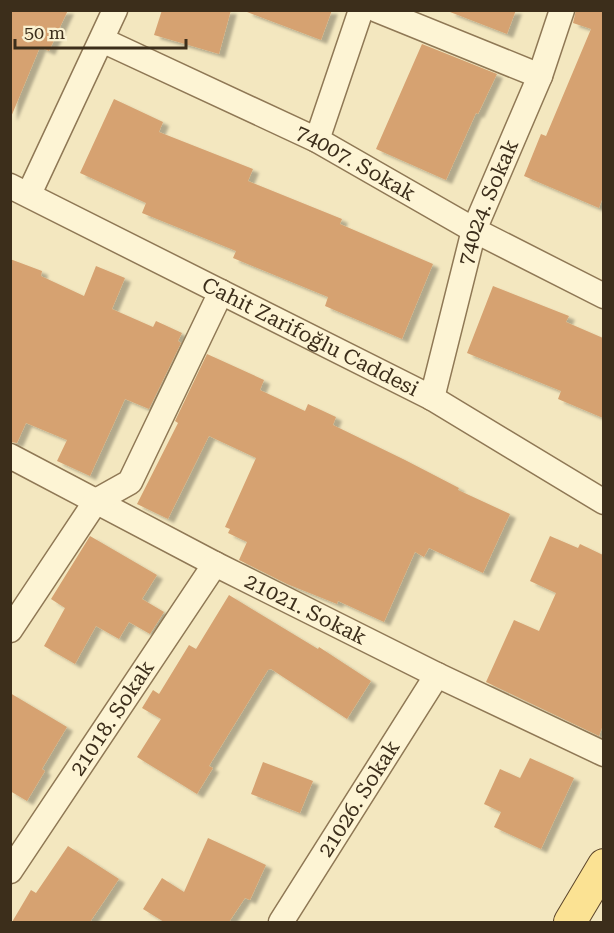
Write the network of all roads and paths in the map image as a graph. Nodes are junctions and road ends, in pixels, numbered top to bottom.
1 (115, 10) edge
2 (361, 10) edge
3 (377, 10) edge
4 (562, 10) edge
5 (102, 40) junction
6 (540, 76) junction
7 (317, 140) junction
8 (20, 190) edge
9 (474, 230) junction
10 (221, 292) junction
11 (603, 296) edge
12 (432, 398) junction
13 (10, 456) edge
14 (96, 501) junction
15 (603, 502) edge
16 (215, 564) junction
17 (10, 630) edge
18 (437, 675) junction
19 (603, 754) edge
20 (603, 865) edge
21 (10, 871) edge
22 (281, 922) edge
23 (570, 922) edge

1 - 5 street
2 - 7 street
3 - 6 street
4 - 6 street, 74024. Sokak
5 - 7 street, 74007. Sokak
5 - 8 street
6 - 9 street, 74024. Sokak
7 - 9 street, 74007. Sokak
8 - 10 street, Cahit Zarifoğlu Caddesi
9 - 11 street, 74007. Sokak
9 - 12 street, 74024. Sokak
10 - 12 street, Cahit Zarifoğlu Caddesi
10 - 14 street
12 - 15 street, Cahit Zarifoğlu Caddesi
13 - 14 street, 21021. Sokak
14 - 16 street, 21021. Sokak
14 - 17 street
16 - 18 street, 21021. Sokak
16 - 21 street, 21018. Sokak
18 - 19 street, 21021. Sokak
18 - 22 street, 21026. Sokak
20 - 23 main road

